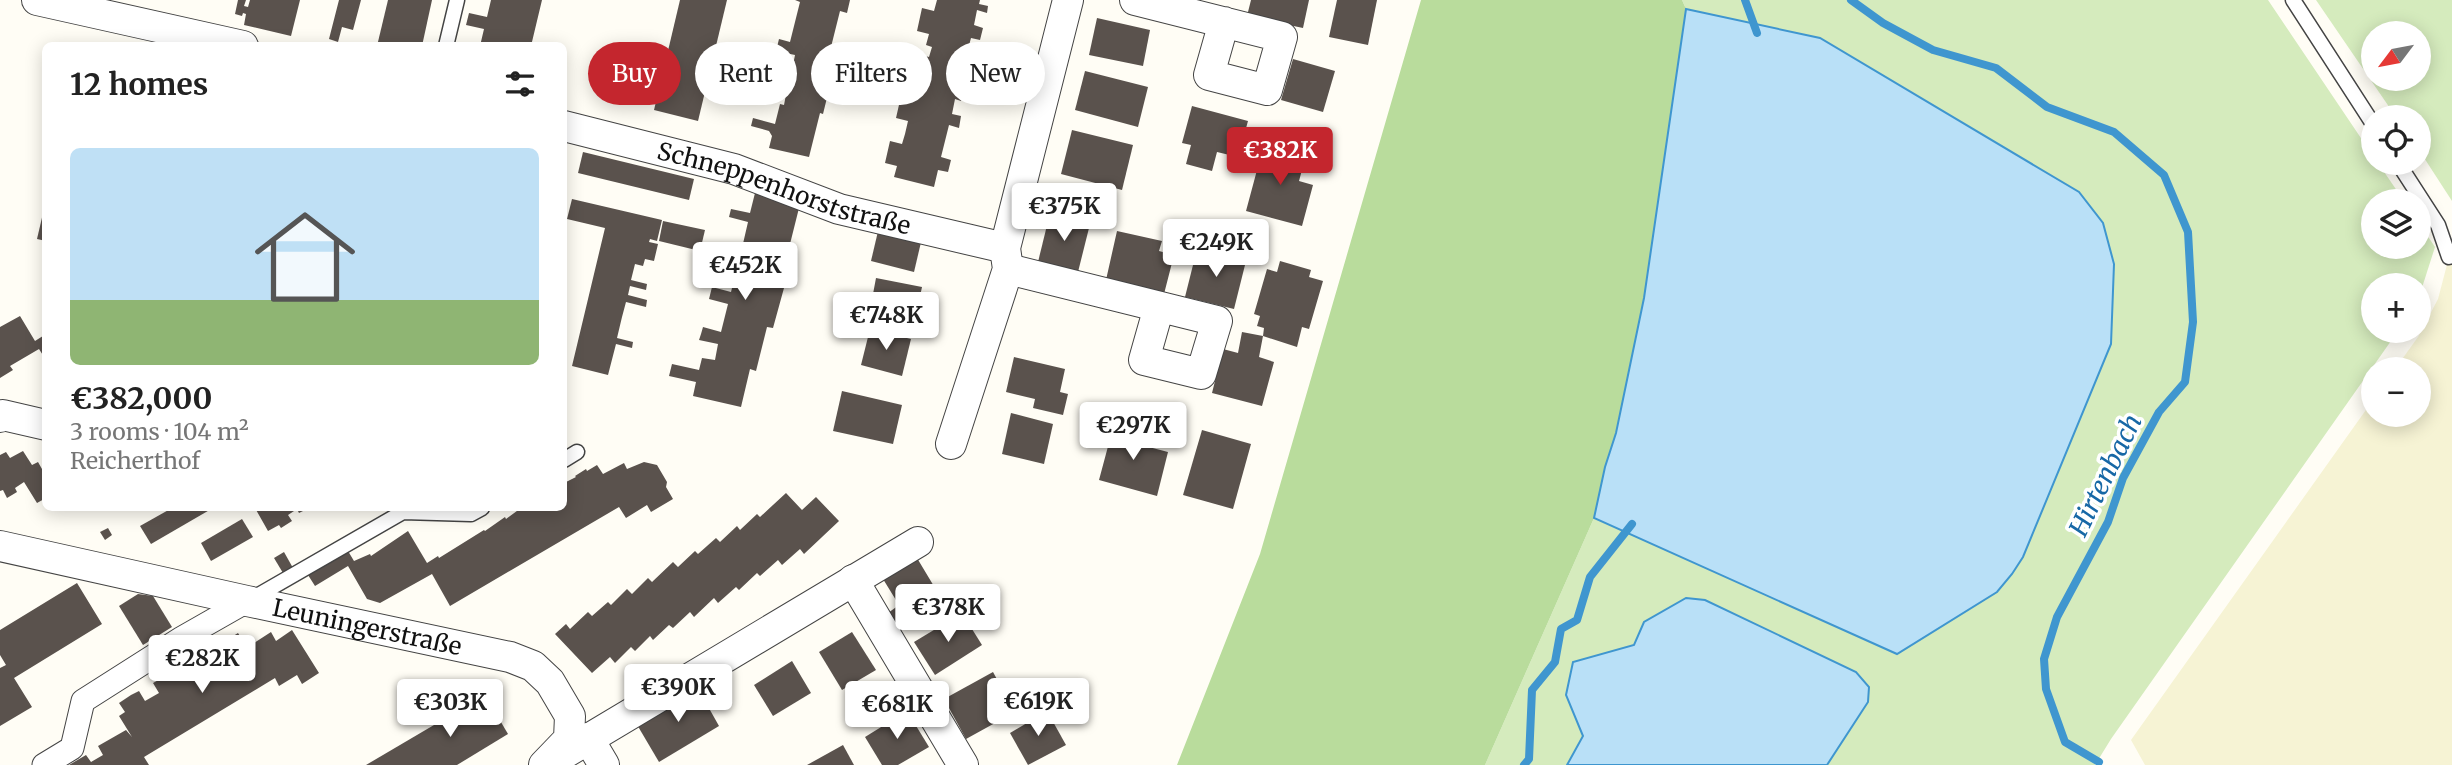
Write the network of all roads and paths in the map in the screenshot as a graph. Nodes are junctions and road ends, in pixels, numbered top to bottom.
1 (37, 0) edge
2 (457, 0) edge
3 (1068, 0) edge
4 (1135, 0) edge
5 (2293, 0) edge
6 (1224, 22) dead end
7 (225, 42) edge
8 (447, 42) edge
9 (2361, 105) edge
10 (567, 127) edge
11 (2406, 175) edge
12 (2449, 257) dead end
13 (1007, 259) junction
14 (1159, 307) dead end
15 (0, 417) edge
16 (42, 424) edge
17 (951, 444) dead end
18 (577, 452) dead end
19 (567, 458) edge
20 (476, 511) edge
21 (918, 542) dead end
22 (0, 546) edge
23 (853, 580) junction
24 (247, 601) junction
25 (588, 738) junction
26 (44, 765) edge
27 (545, 765) edge
28 (604, 765) edge
29 (963, 765) edge

1 - 7 street
2 - 8 lane
3 - 13 street
4 - 6 street
5 - 9 lane
10 - 13 street, Schneppenhorststraße
11 - 12 lane
13 - 14 street, Schneppenhorststraße
13 - 17 street
15 - 16 street
18 - 19 lane
20 - 24 lane, Leuningerstraße
21 - 23 street
22 - 24 street, Leuningerstraße
23 - 25 street
23 - 29 street
24 - 26 street
24 - 27 street, Leuningerstraße
25 - 27 street
25 - 28 street

